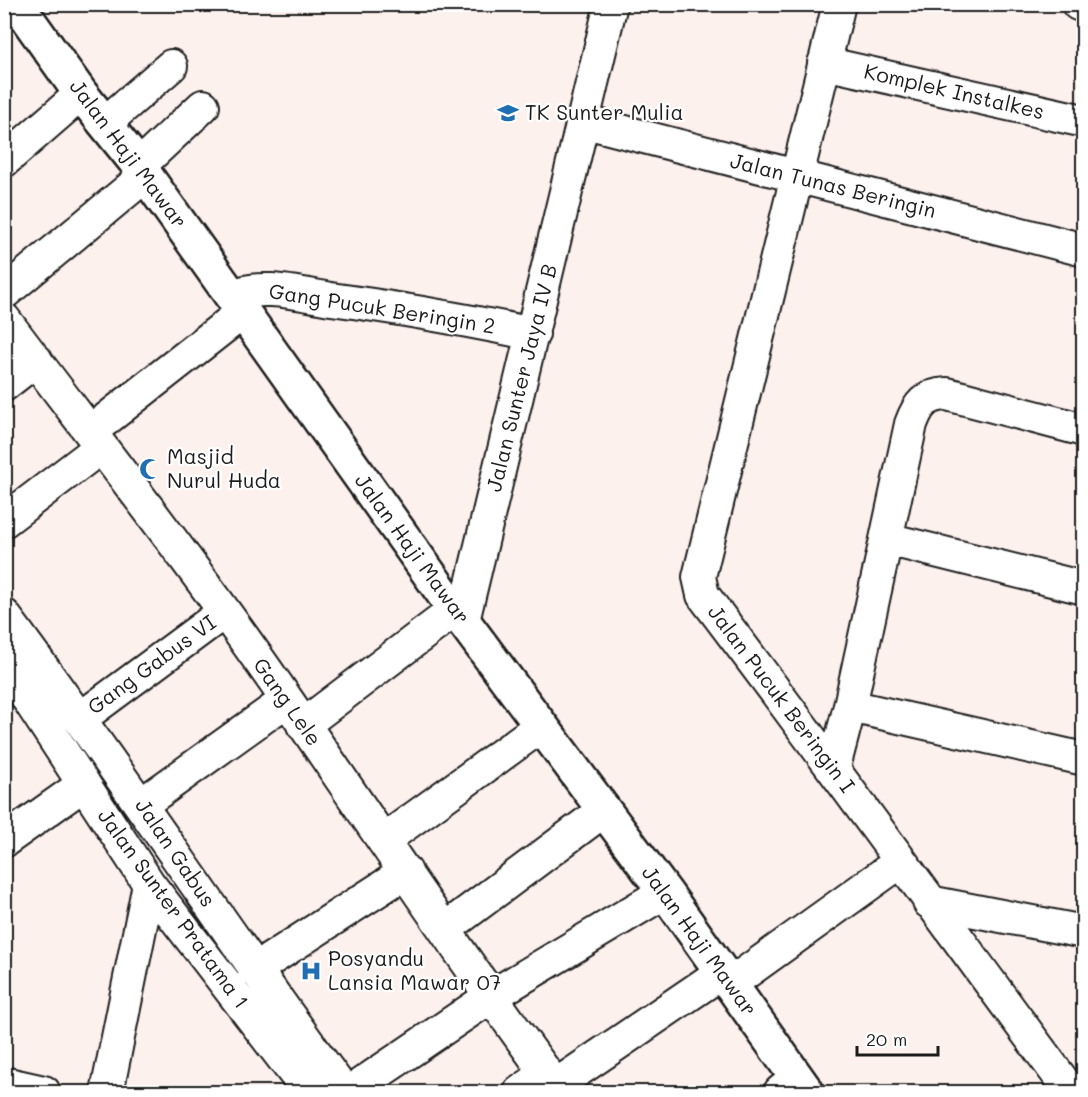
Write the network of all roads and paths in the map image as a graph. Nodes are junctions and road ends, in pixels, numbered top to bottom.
1 (17, 4) edge
2 (611, 4) edge
3 (632, 4) edge
4 (838, 4) edge
5 (1078, 4) edge
6 (1083, 6) edge
7 (824, 63) junction
8 (171, 66) dead end
9 (81, 94) junction
10 (203, 106) dead end
11 (1083, 121) edge
12 (105, 123) junction
13 (587, 127) junction
14 (4, 161) edge
15 (142, 170) junction
16 (796, 176) junction
17 (1083, 250) edge
18 (4, 293) edge
19 (237, 304) junction
20 (4, 319) edge
21 (533, 334) junction
22 (36, 360) junction
23 (4, 384) edge
24 (1083, 430) edge
25 (96, 440) junction
26 (4, 521) edge
27 (887, 539) junction
28 (1083, 588) edge
29 (224, 612) junction
30 (4, 615) edge
31 (459, 615) junction
32 (4, 662) edge
33 (850, 706) junction
34 (295, 712) junction
35 (81, 718) junction
36 (541, 726) junction
37 (1083, 759) edge
38 (834, 767) junction
39 (84, 784) junction
40 (142, 804) junction
41 (603, 811) junction
42 (384, 840) junction
43 (4, 841) edge
44 (900, 862) junction
45 (406, 872) junction
46 (149, 884) junction
47 (665, 892) junction
48 (929, 902) junction
49 (445, 929) junction
50 (1083, 932) edge
51 (254, 970) junction
52 (726, 979) junction
53 (490, 997) junction
54 (4, 1083) edge
55 (554, 1084) edge
56 (795, 1088) edge
57 (44, 1092) edge
58 (107, 1092) edge
59 (309, 1092) edge
60 (344, 1092) edge
61 (350, 1092) edge
62 (520, 1092) edge
63 (1071, 1092) edge

1 - 9 street, Jalan Haji Mawar
2 - 13 street
3 - 13 street
4 - 7 street, Jalan Pucuk Beringin I
5 - 6 street
7 - 11 street, Komplek Instalkes
7 - 16 street, Jalan Pucuk Beringin I
8 - 12 street
9 - 12 street, Jalan Haji Mawar
9 - 14 street
10 - 15 street
12 - 15 street, Jalan Haji Mawar
13 - 16 street, Jalan Tunas Beringin
13 - 21 street, Jalan Sunter Jaya IV B
15 - 18 street
15 - 19 street, Jalan Haji Mawar
16 - 17 street, Jalan Tunas Beringin
16 - 38 street, Jalan Pucuk Beringin I
19 - 21 street, Gang Pucuk Beringin 2
19 - 25 street
19 - 31 street, Jalan Haji Mawar
20 - 22 street, Gang Lele
21 - 31 street, Jalan Sunter Jaya IV B
22 - 23 street
22 - 25 street, Gang Lele
24 - 27 street
25 - 26 street
25 - 29 street, Gang Lele
27 - 28 street
27 - 33 street
29 - 34 street, Gang Lele
29 - 35 street, Gang Gabus VI
30 - 35 street, Jalan Gabus
31 - 34 street
31 - 36 street, Jalan Haji Mawar
32 - 39 street, Jalan Sunter Pratama 1
33 - 37 street
33 - 38 street
34 - 40 street
34 - 42 street, Gang Lele
35 - 40 street, Jalan Gabus
36 - 41 street, Jalan Haji Mawar
36 - 42 street
38 - 44 street, Jalan Pucuk Beringin I
39 - 43 street
39 - 46 street, Jalan Sunter Pratama 1
40 - 51 street, Jalan Gabus
41 - 47 street, Jalan Haji Mawar
41 - 49 street
42 - 45 street, Gang Lele
44 - 48 street, Jalan Pucuk Beringin I
44 - 52 street
45 - 49 street, Gang Lele
45 - 51 street
46 - 58 street
46 - 59 street, Jalan Sunter Pratama 1
47 - 52 street, Jalan Haji Mawar
47 - 53 street
48 - 50 street
48 - 63 street, Jalan Pucuk Beringin I
49 - 53 street, Gang Lele
51 - 60 street, Jalan Gabus
52 - 55 street
52 - 56 street, Jalan Haji Mawar
53 - 55 street, Gang Lele
53 - 61 street
54 - 57 street
55 - 62 street

